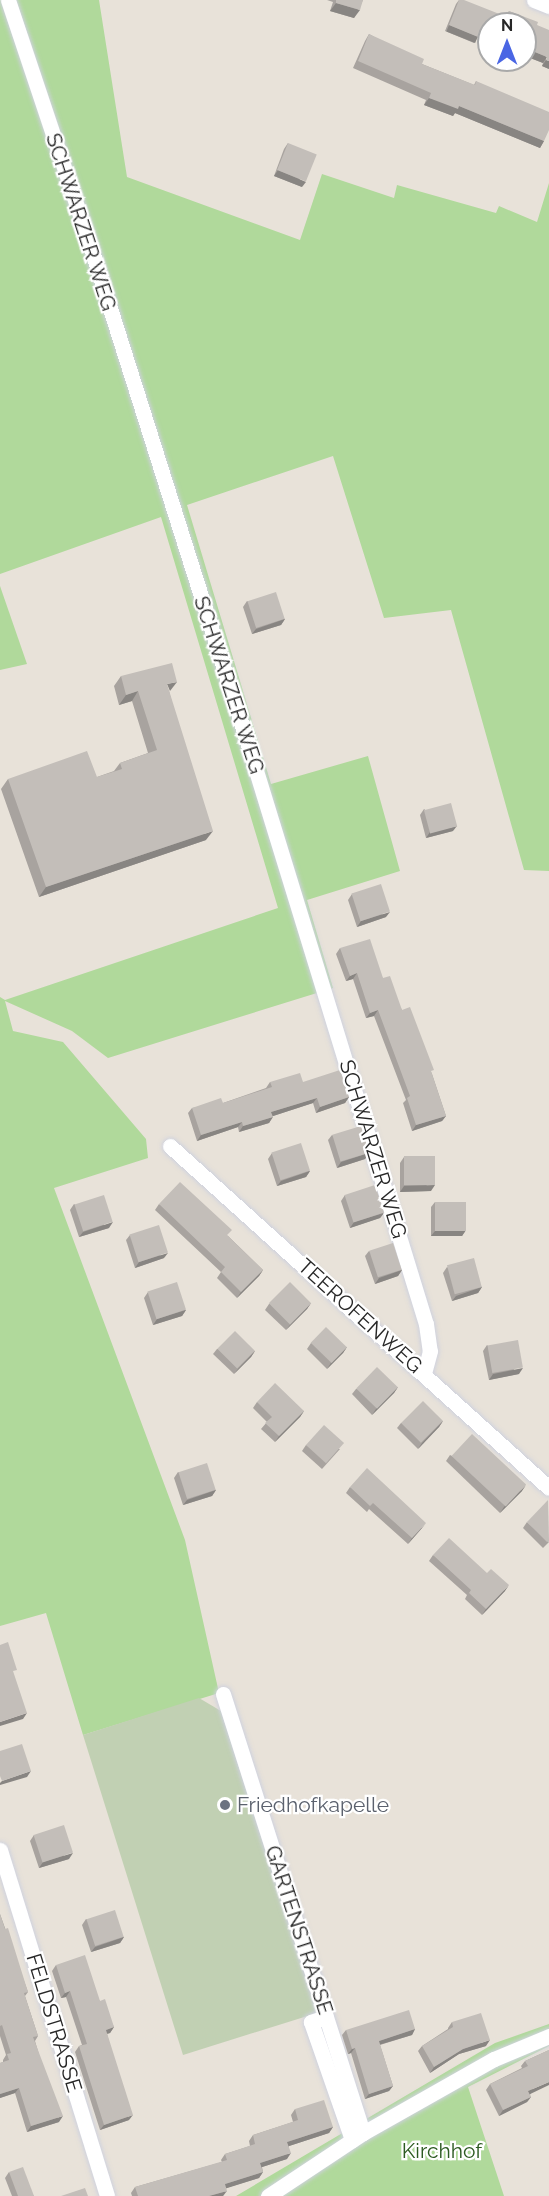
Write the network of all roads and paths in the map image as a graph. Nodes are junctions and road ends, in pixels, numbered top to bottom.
1 (8, 0) edge
2 (534, 0) edge
3 (549, 6) edge
4 (170, 1146) dead end
5 (424, 1374) junction
6 (549, 1488) edge
7 (223, 1694) dead end
8 (0, 1850) edge
9 (549, 2036) edge
10 (358, 2137) junction
11 (107, 2196) edge
12 (268, 2196) edge

1 - 5 street, SCHWARZER WEG
2 - 3 street
4 - 5 street, TEEROFENWEG
5 - 6 street, TEEROFENWEG
7 - 10 street, GARTENSTRASSE
8 - 11 street, FELDSTRASSE
9 - 10 street
10 - 12 street

